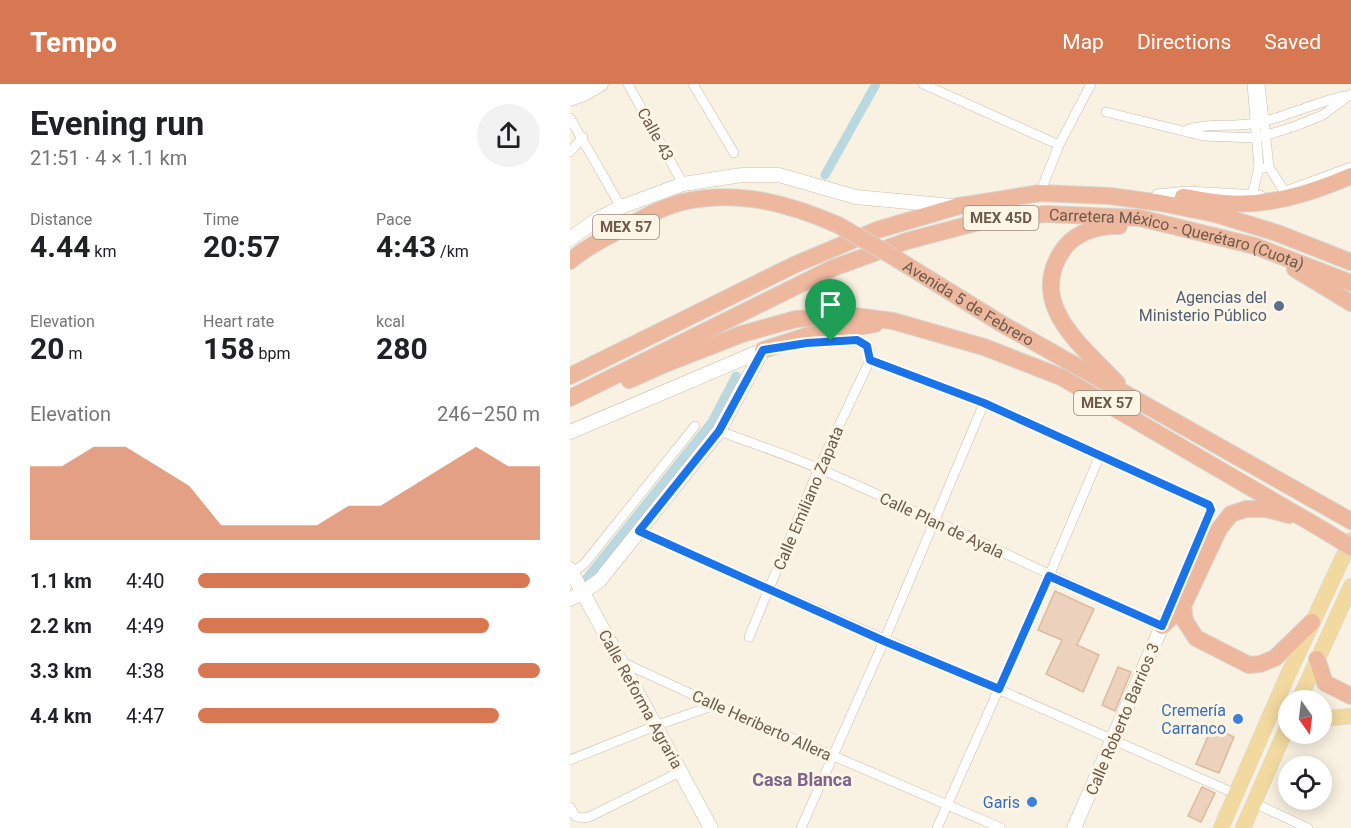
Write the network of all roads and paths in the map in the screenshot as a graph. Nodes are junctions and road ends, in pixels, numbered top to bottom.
1 (582, 84) edge
2 (601, 84) edge
3 (628, 84) edge
4 (693, 84) edge
5 (923, 84) edge
6 (1090, 84) edge
7 (1252, 84) edge
8 (1260, 84) edge
9 (570, 88) edge
10 (1349, 95) edge
11 (570, 99) edge
12 (1107, 112) dead end
13 (570, 118) edge
14 (1260, 122) junction
15 (1187, 130) junction
16 (583, 137) junction
17 (1262, 137) junction
18 (1059, 145) junction
19 (570, 152) edge
20 (734, 153) dead end
21 (1269, 167) junction
22 (1351, 167) edge
23 (1259, 168) junction
24 (1351, 176) edge
25 (1284, 192) junction
26 (685, 193) junction
27 (1040, 193) junction
28 (1157, 194) junction
29 (1252, 195) junction
30 (1110, 196) junction
31 (959, 206) junction
32 (621, 207) junction
33 (570, 239) edge
34 (1233, 240) junction
35 (1255, 246) junction
36 (570, 247) edge
37 (570, 261) edge
38 (1351, 262) edge
39 (1351, 283) edge
40 (1351, 303) edge
41 (893, 321) junction
42 (763, 350) junction
43 (870, 360) junction
44 (570, 376) edge
45 (1128, 394) junction
46 (570, 398) edge
47 (984, 403) junction
48 (570, 405) edge
49 (695, 426) dead end
50 (719, 431) junction
51 (570, 432) edge
52 (1100, 455) junction
53 (819, 468) junction
54 (1306, 519) junction
55 (934, 520) junction
56 (1351, 521) edge
57 (639, 531) junction
58 (1351, 540) edge
59 (1351, 547) edge
60 (571, 573) edge
61 (1049, 576) junction
62 (1351, 586) edge
63 (769, 590) junction
64 (576, 596) edge
65 (1183, 606) junction
66 (1312, 622) junction
67 (1162, 626) junction
68 (749, 637) dead end
69 (884, 641) junction
70 (1317, 659) junction
71 (622, 662) junction
72 (999, 689) junction
73 (1303, 690) edge
74 (1351, 696) edge
75 (715, 705) junction
76 (1351, 716) edge
77 (1332, 717) edge
78 (655, 726) junction
79 (1113, 740) junction
80 (1280, 744) edge
81 (1288, 744) edge
82 (833, 756) junction
83 (570, 760) edge
84 (1270, 766) junction
85 (680, 772) junction
86 (1236, 794) junction
87 (1254, 803) junction
88 (948, 804) junction
89 (570, 807) edge
90 (711, 828) edge
91 (801, 828) edge
92 (937, 828) edge
93 (1001, 828) edge
94 (1074, 828) edge
95 (1221, 828) edge
96 (1243, 828) edge
97 (1308, 828) edge

1 - 9 street
2 - 11 street
3 - 26 street, Calle 43
4 - 20 street
5 - 18 street
6 - 18 street
7 - 14 street
8 - 14 street
10 - 14 street
10 - 17 street
12 - 15 street
13 - 16 street
14 - 15 street
14 - 17 street
15 - 17 street
16 - 19 street
16 - 32 street
17 - 21 street
17 - 23 street
18 - 27 street
21 - 23 street
21 - 25 street
22 - 25 street
23 - 29 street
24 - 28 highway
25 - 29 street
26 - 31 street
26 - 32 street
26 - 36 highway
26 - 37 highway, Avenida 5 de Febrero / MEX 57
26 - 45 highway, Avenida 5 de Febrero / MEX 57, bridge
27 - 30 highway, Carretera México - Querétaro (Cuota) / MEX 45D
27 - 31 highway, Carretera México - Querétaro (Cuota) / MEX 45D
28 - 29 street
28 - 30 highway
30 - 38 highway, Carretera México - Querétaro (Cuota) / MEX 45D
31 - 44 highway, Carretera México - Querétaro (Cuota) / MEX 45D
32 - 33 street
34 - 35 highway, Carretera México - Querétaro (Cuota) / MEX 45D
34 - 45 highway
34 - 46 highway, Carretera México - Querétaro (Cuota) / MEX 45D
35 - 39 highway, Carretera México - Querétaro (Cuota) / MEX 45D
35 - 40 highway
41 - 42 highway
41 - 48 highway, Avenida 5 de Febrero / MEX 57
41 - 54 highway, Avenida 5 de Febrero / MEX 57
42 - 43 street
42 - 50 street
42 - 51 street
43 - 47 street
43 - 53 street, Calle Emiliano Zapata
45 - 56 highway, Avenida 5 de Febrero / MEX 57
47 - 52 street
47 - 55 street
49 - 60 street
50 - 53 street, Calle Plan de Ayala
50 - 57 street
52 - 61 street
52 - 67 street, Calle Roberto Barrios 3
53 - 55 street, Calle Plan de Ayala
53 - 63 street, Calle Emiliano Zapata
54 - 59 highway, Avenida 5 de Febrero / MEX 57, bridge
54 - 65 highway
55 - 61 street, Calle Plan de Ayala
55 - 69 street
57 - 63 street
57 - 64 street
58 - 66 main road
60 - 64 street, Calle Reforma Agraria
61 - 67 street, Calle Plan de Ayala
61 - 72 street
62 - 70 main road
63 - 68 street, Calle Emiliano Zapata
63 - 69 street
64 - 71 street, Calle Reforma Agraria
65 - 66 highway
65 - 67 highway
66 - 86 main road
67 - 79 street, Calle Roberto Barrios 3
69 - 72 street
69 - 82 street
70 - 73 main road
70 - 74 highway
71 - 75 street, Calle Heriberto Allera
71 - 78 street, Calle Reforma Agraria
72 - 79 street
72 - 88 street
75 - 78 street
75 - 82 street, Calle Heriberto Allera
76 - 77 main road
78 - 83 street
78 - 85 street, Calle Reforma Agraria
79 - 86 street
79 - 94 street, Calle Roberto Barrios 3
80 - 84 main road
81 - 84 main road
82 - 88 street, Calle Heriberto Allera
82 - 91 street
84 - 87 main road
85 - 89 street
85 - 90 street, Calle Reforma Agraria
86 - 95 main road
87 - 96 main road
87 - 97 street
88 - 92 street
88 - 93 street, Calle Heriberto Allera

